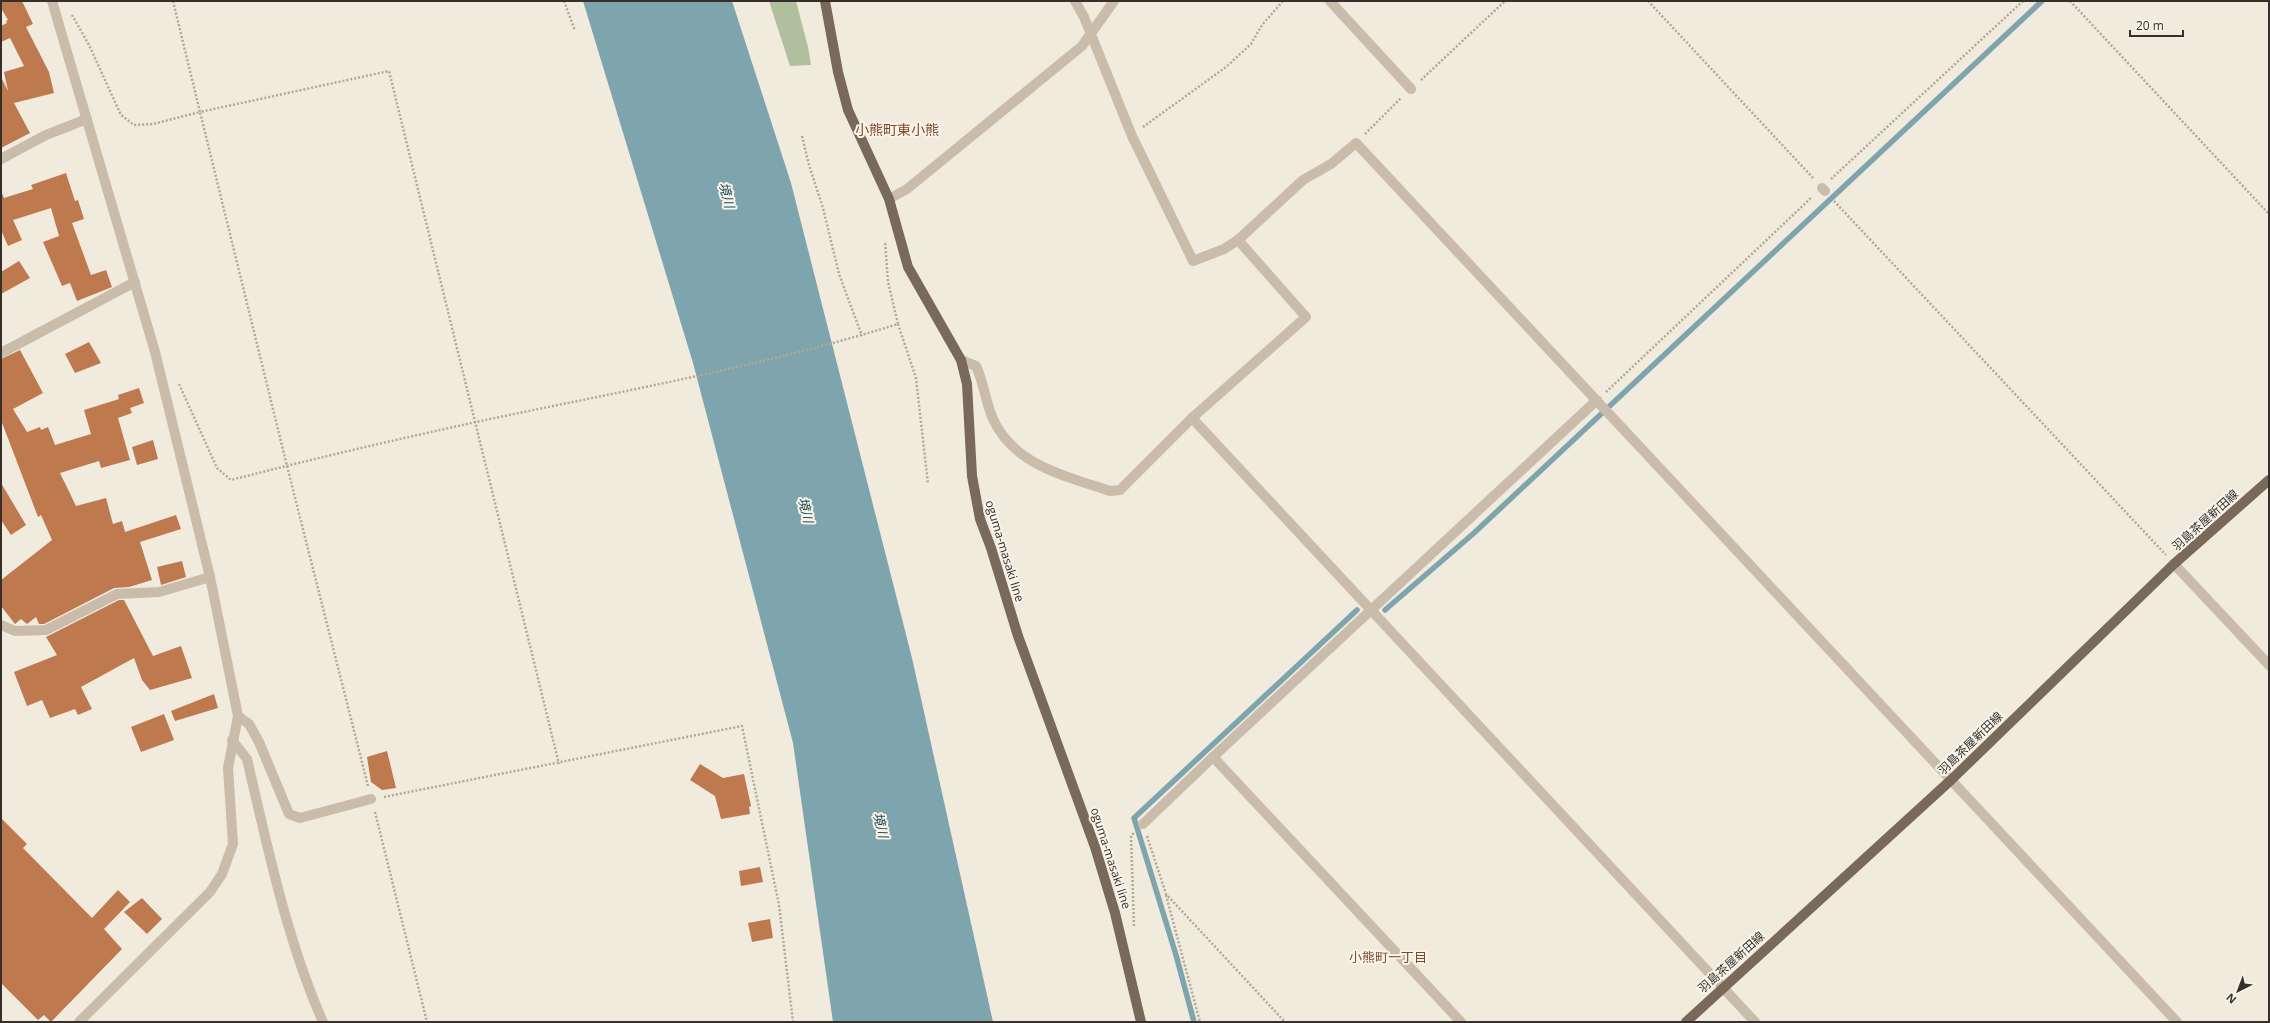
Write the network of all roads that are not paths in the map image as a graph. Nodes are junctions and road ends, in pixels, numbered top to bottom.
1 (52, 1) edge
2 (825, 1) edge
3 (1076, 1) edge
4 (1114, 1) edge
5 (1330, 1) edge
6 (1091, 34) junction
7 (1411, 89) road end
8 (87, 119) junction
9 (1, 159) edge
10 (889, 199) junction
11 (1238, 240) junction
12 (135, 282) junction
13 (1, 353) edge
14 (961, 360) junction
15 (1597, 400) junction
16 (1192, 418) junction
17 (2269, 480) edge
18 (2174, 564) junction
19 (210, 577) junction
20 (1371, 611) junction
21 (1, 625) edge
22 (2269, 665) edge
23 (238, 716) junction
24 (232, 740) junction
25 (1213, 757) junction
26 (1951, 780) junction
27 (371, 799) road end
28 (1143, 824) road end
29 (1722, 987) junction
30 (79, 1022) edge
31 (323, 1022) edge
32 (1141, 1022) edge
33 (1461, 1022) edge
34 (1686, 1022) edge
35 (1755, 1022) edge
36 (2177, 1022) edge

1 - 8 street
2 - 10 main road, oguma-masaki line
3 - 6 street
4 - 6 street
5 - 7 street
6 - 10 street
6 - 11 street
8 - 9 street
8 - 12 street
10 - 14 main road, oguma-masaki line
11 - 15 street
11 - 16 street
12 - 13 street
12 - 19 street
14 - 16 street
14 - 32 main road, oguma-masaki line
15 - 20 street
15 - 26 street
16 - 20 street
17 - 18 main road, 羽島茶屋新田線
18 - 22 street
18 - 26 main road, 羽島茶屋新田線
19 - 21 street
19 - 23 street
20 - 25 street
20 - 29 street
23 - 24 street
23 - 27 street
24 - 30 street
24 - 31 street
25 - 28 street
25 - 33 street
26 - 29 main road, 羽島茶屋新田線
26 - 36 street
29 - 34 main road, 羽島茶屋新田線
29 - 35 street

